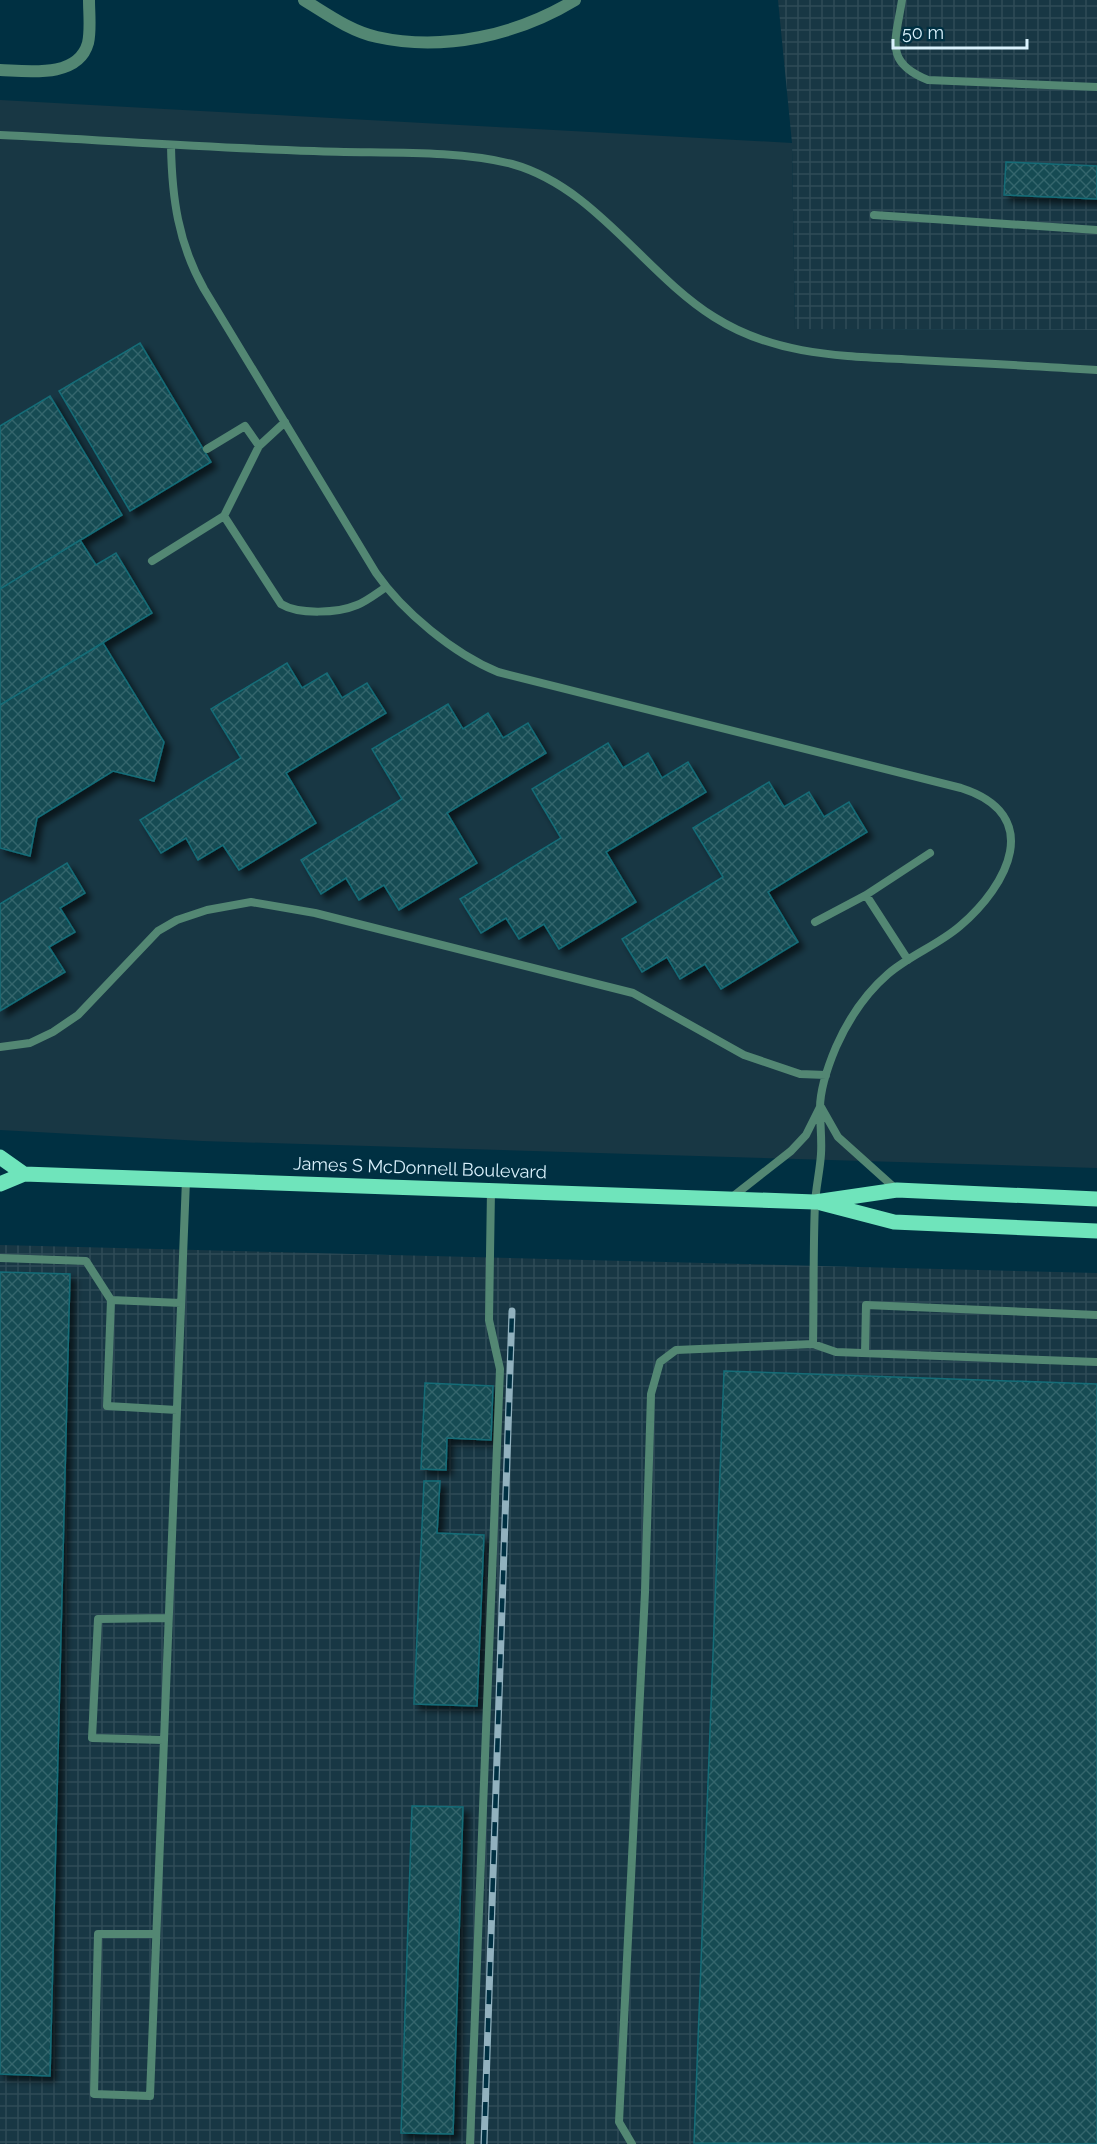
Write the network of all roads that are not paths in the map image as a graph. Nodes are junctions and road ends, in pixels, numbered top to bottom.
1 (89, 0) edge
2 (304, 0) edge
3 (575, 0) edge
4 (902, 0) edge
5 (0, 70) edge
6 (1097, 87) edge
7 (0, 135) edge
8 (171, 146) junction
9 (874, 215) dead end
10 (1097, 230) edge
11 (1097, 370) edge
12 (285, 422) junction
13 (259, 446) junction
14 (207, 450) dead end
15 (224, 516) junction
16 (152, 561) dead end
17 (386, 587) junction
18 (930, 853) dead end
19 (866, 895) junction
20 (815, 922) dead end
21 (908, 960) junction
22 (0, 1047) edge
23 (825, 1076) junction
24 (820, 1106) junction
25 (0, 1157) edge
26 (24, 1174) junction
27 (186, 1180) junction
28 (0, 1184) edge
29 (491, 1190) junction
30 (897, 1190) junction
31 (730, 1199) junction
32 (1097, 1199) edge
33 (815, 1202) junction
34 (1097, 1231) edge
35 (0, 1258) edge
36 (111, 1300) junction
37 (181, 1303) junction
38 (1097, 1315) edge
39 (813, 1344) junction
40 (865, 1353) junction
41 (1097, 1362) edge
42 (177, 1410) junction
43 (168, 1618) junction
44 (164, 1740) junction
45 (156, 1934) junction
46 (470, 2144) edge
47 (632, 2144) edge

1 - 5 street
2 - 3 street
4 - 6 lane
7 - 8 lane
8 - 11 lane
8 - 12 lane
9 - 10 lane
12 - 13 lane
12 - 17 lane
13 - 14 lane
13 - 15 lane
15 - 16 lane
15 - 17 lane
17 - 21 lane
18 - 19 lane
19 - 20 lane
19 - 21 lane
21 - 23 lane
22 - 23 lane
23 - 24 lane
24 - 30 lane
24 - 31 lane
24 - 33 lane
25 - 26 main road
26 - 27 main road, James S McDonnell Boulevard
26 - 28 main road, James S McDonnell Boulevard
27 - 29 main road, James S McDonnell Boulevard
27 - 37 lane
29 - 31 main road, James S McDonnell Boulevard
29 - 46 lane
30 - 32 main road, James S McDonnell Boulevard
30 - 33 main road, James S McDonnell Boulevard
31 - 33 main road, James S McDonnell Boulevard
33 - 34 main road, James S McDonnell Boulevard
33 - 39 lane
35 - 36 lane
36 - 37 lane
36 - 42 lane
37 - 42 lane
38 - 40 lane
39 - 40 lane
39 - 47 lane
40 - 41 lane
42 - 43 lane
43 - 44 lane
43 - 44 lane
44 - 45 lane
45 - 45 lane

